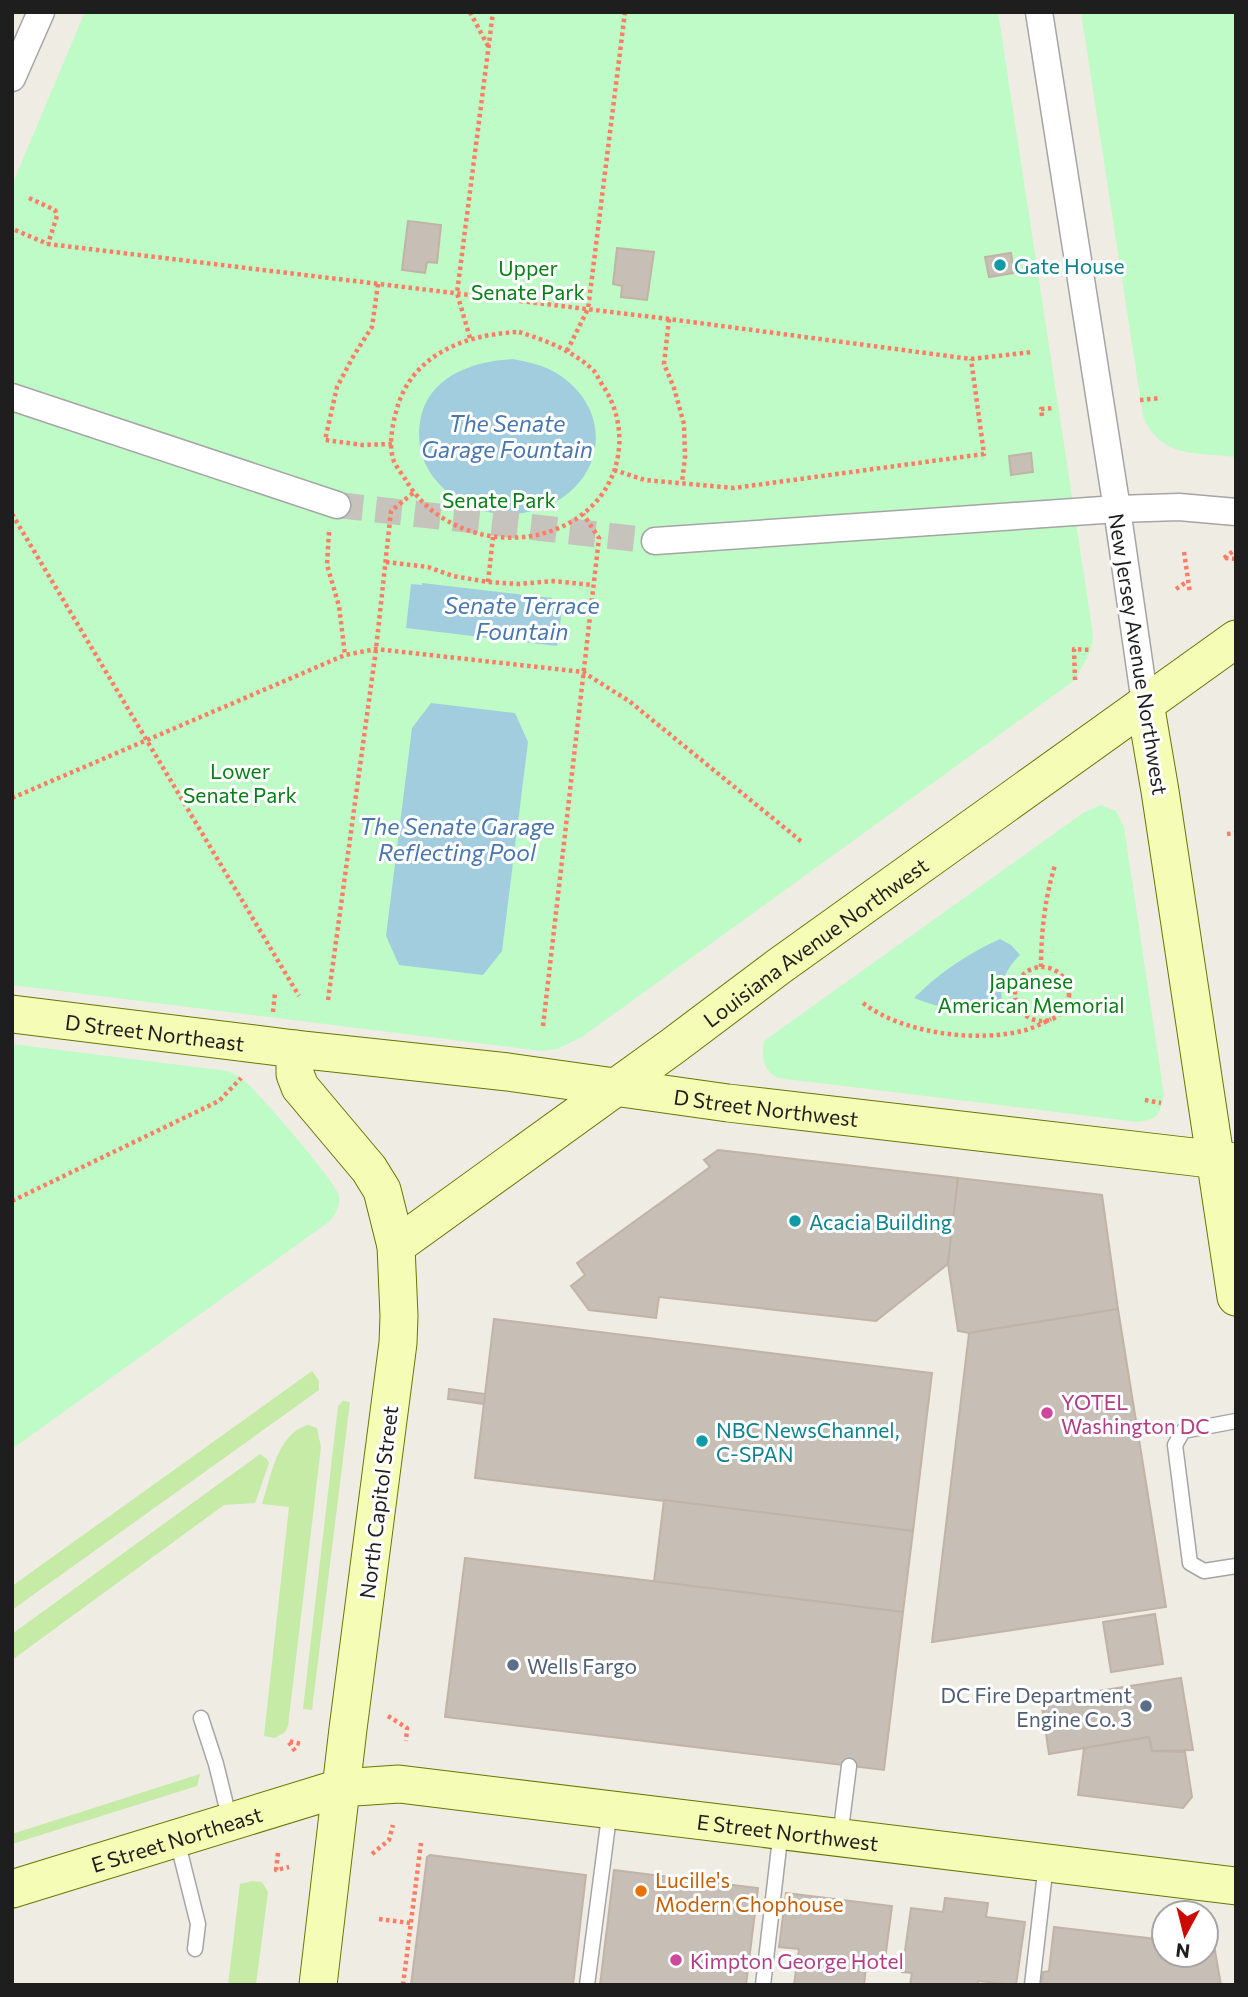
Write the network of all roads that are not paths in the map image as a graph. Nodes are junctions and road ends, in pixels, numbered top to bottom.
1 (41, 12) edge
2 (1039, 12) edge
3 (12, 78) edge
4 (12, 397) edge
5 (333, 504) tunnel mouth
6 (1117, 509) junction
7 (1236, 512) edge
8 (655, 541) tunnel mouth
9 (1236, 639) edge
10 (1145, 704) junction
11 (12, 1014) edge
12 (295, 1049) junction
13 (617, 1087) junction
14 (1225, 1161) edge
15 (396, 1246) junction
16 (1236, 1297) edge
17 (1236, 1421) edge
18 (1236, 1566) edge
19 (201, 1718) dead end
20 (849, 1766) dead end
21 (341, 1788) junction
22 (610, 1809) junction
23 (230, 1822) junction
24 (781, 1829) junction
25 (840, 1837) junction
26 (177, 1838) junction
27 (1046, 1862) junction
28 (1236, 1886) edge
29 (12, 1889) edge
30 (195, 1949) dead end
31 (318, 1985) edge
32 (587, 1985) edge
33 (763, 1985) edge
34 (1032, 1985) edge

1 - 3 street
2 - 6 street, New Jersey Avenue Northwest
4 - 5 street
6 - 7 street
6 - 8 street
6 - 10 street, New Jersey Avenue Northwest
9 - 10 main road, Louisiana Avenue Northwest
10 - 13 main road, Louisiana Avenue Northwest
10 - 14 main road, New Jersey Avenue Northwest
11 - 12 main road, D Street Northeast
12 - 13 main road, D Street Northwest
12 - 15 main road, North Capitol Street
13 - 14 main road, D Street Northwest
13 - 15 main road, Louisiana Avenue Northwest
14 - 16 main road, New Jersey Avenue Northwest
15 - 21 main road, North Capitol Street
17 - 18 lane
19 - 23 lane
20 - 25 lane
21 - 22 main road, E Street Northwest
21 - 23 main road, E Street Northeast
21 - 31 main road, North Capitol Street
22 - 24 main road, E Street Northwest
22 - 32 lane
23 - 26 main road, E Street Northeast
24 - 25 main road, E Street Northwest
24 - 33 lane
25 - 27 main road, E Street Northwest
26 - 29 main road, E Street Northeast
26 - 30 lane
27 - 28 main road, E Street Northwest
27 - 34 lane

